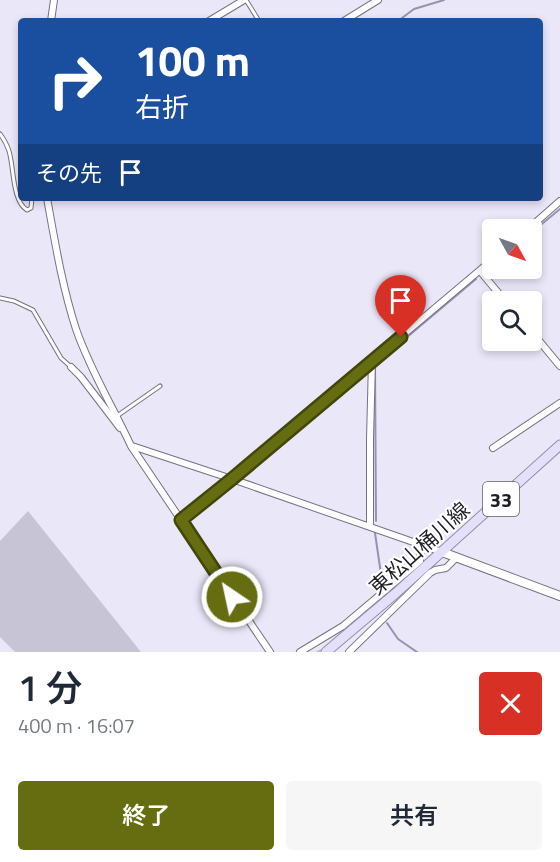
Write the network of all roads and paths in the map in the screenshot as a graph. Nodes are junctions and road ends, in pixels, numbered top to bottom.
1 (54, 0) edge
2 (245, 0) edge
3 (378, 0) edge
4 (51, 18) edge
5 (214, 18) edge
6 (257, 18) edge
7 (349, 18) edge
8 (0, 134) edge
9 (18, 196) edge
10 (20, 201) edge
11 (32, 201) edge
12 (48, 201) edge
13 (560, 201) edge
14 (540, 219) edge
15 (480, 271) joint
16 (497, 291) edge
17 (0, 298) edge
18 (542, 344) edge
19 (372, 361) junction
20 (560, 366) edge
21 (71, 367) joint
22 (160, 386) dead end
23 (560, 403) edge
24 (117, 416) junction
25 (126, 435) junction
26 (560, 445) edge
27 (131, 446) junction
28 (493, 448) dead end
29 (232, 479) junction
30 (181, 520) junction
31 (370, 526) junction
32 (421, 544) junction
33 (442, 552) junction
34 (457, 557) junction
35 (560, 596) edge
36 (314, 644) junction
37 (322, 651) edge
38 (270, 652) edge
39 (300, 652) edge
40 (348, 652) edge

1 - 4 street
2 - 5 street
2 - 6 lane
3 - 7 street
8 - 9 lane
10 - 11 lane
12 - 24 street
13 - 14 street
15 - 16 street
15 - 19 street
17 - 21 lane
18 - 20 street
19 - 29 street
19 - 31 street
21 - 25 street
22 - 24 lane
23 - 28 street
24 - 25 street
25 - 27 street
26 - 33 main road, 東松山桶川線 / 33
27 - 29 street
27 - 30 street
29 - 30 street
29 - 31 street
30 - 38 street
31 - 32 street
32 - 33 street
32 - 36 street
33 - 34 street
33 - 37 main road, 東松山桶川線 / 33
34 - 35 street
34 - 40 street
36 - 37 street
36 - 39 street

